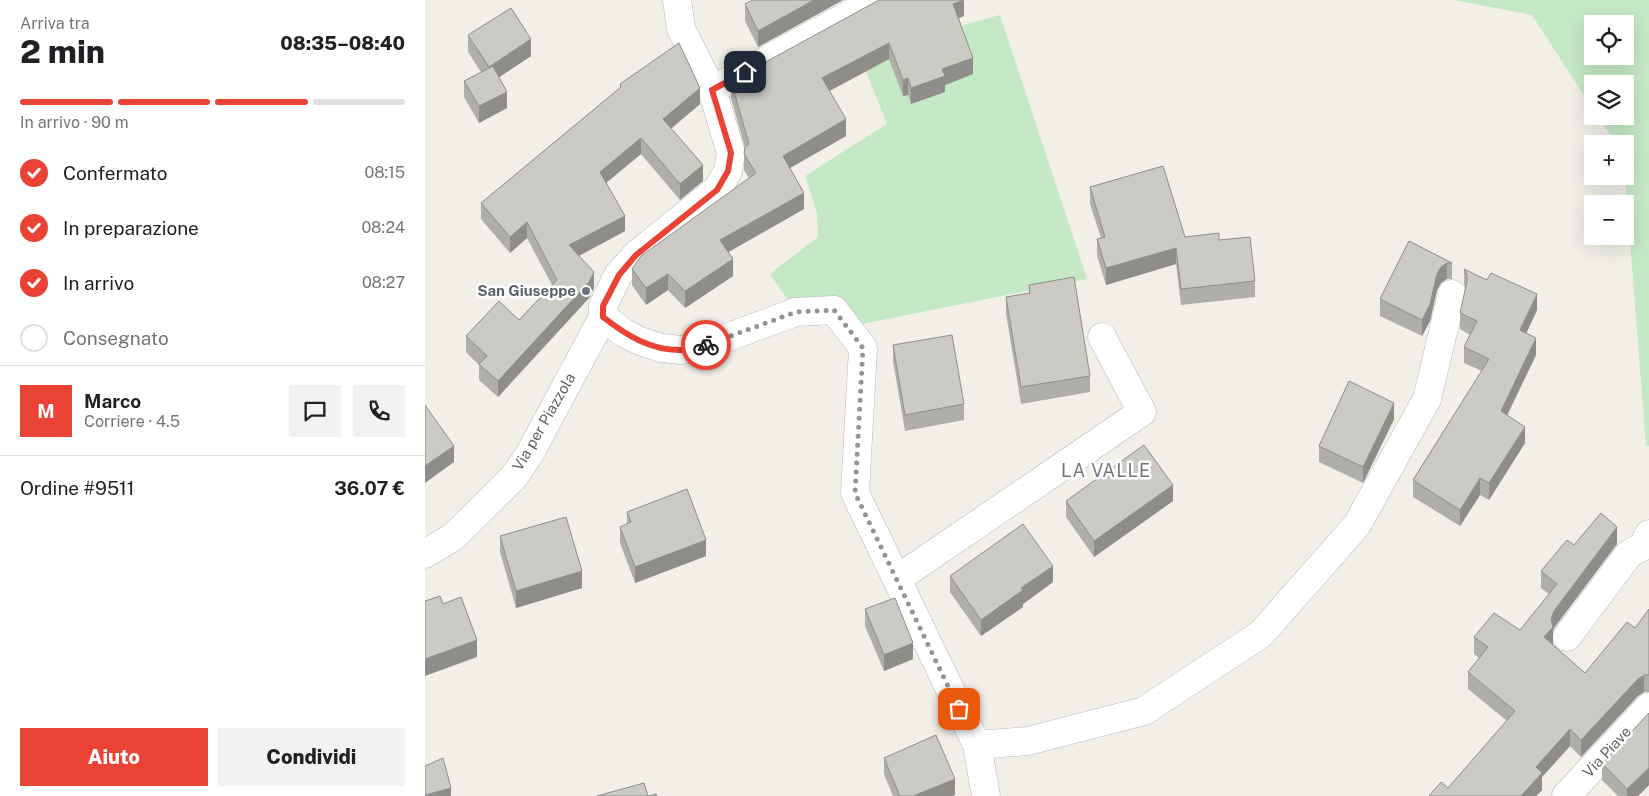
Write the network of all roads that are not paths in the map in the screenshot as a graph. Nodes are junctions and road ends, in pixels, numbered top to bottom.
1 (677, 0) edge
2 (876, 0) edge
3 (712, 90) junction
4 (1452, 294) dead end
5 (603, 317) junction
6 (1102, 337) dead end
7 (1649, 534) edge
8 (425, 554) edge
9 (897, 579) junction
10 (1567, 637) dead end
11 (1649, 708) edge
12 (977, 746) junction
13 (986, 796) edge
14 (1566, 796) edge

1 - 3 street
2 - 3 street
3 - 5 street, Via per Piazzola
4 - 12 street
5 - 8 street, Via per Piazzola
5 - 9 street
6 - 9 street
7 - 10 street
9 - 12 street
11 - 14 street, Via Piave
12 - 13 street

